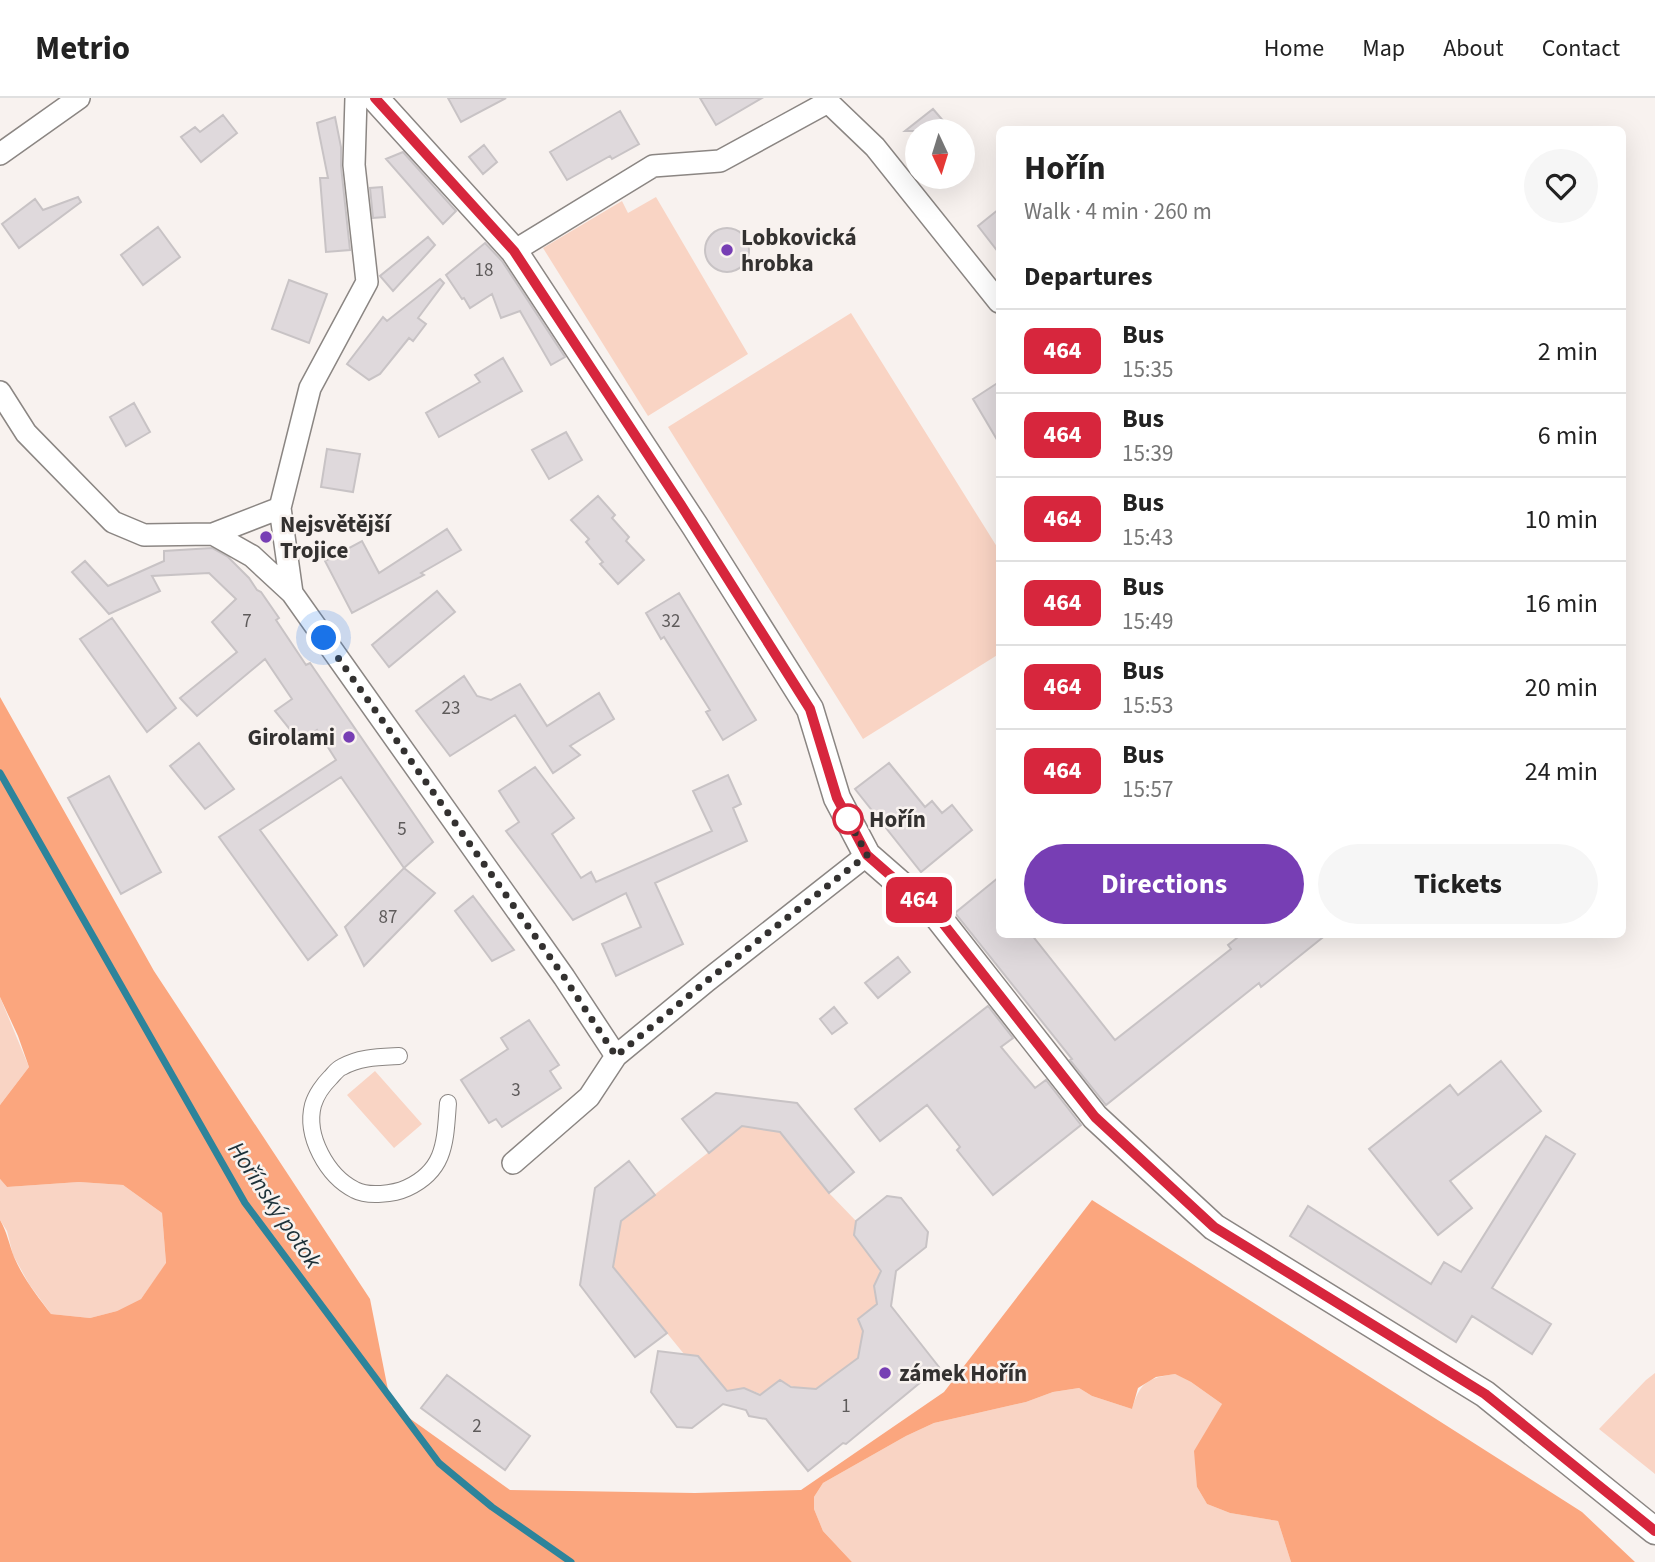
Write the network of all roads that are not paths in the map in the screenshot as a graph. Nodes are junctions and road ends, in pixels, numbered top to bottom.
1 (79, 98) edge
2 (356, 98) edge
3 (375, 98) edge
4 (0, 154) edge
5 (514, 251) junction
6 (996, 298) edge
7 (0, 392) edge
8 (280, 508) junction
9 (213, 534) junction
10 (292, 593) junction
11 (867, 855) junction
12 (399, 1056) dead end
13 (616, 1056) junction
14 (448, 1103) dead end
15 (513, 1163) dead end
16 (1655, 1531) edge

1 - 4 street
2 - 8 street
3 - 5 street
5 - 6 street
5 - 11 street
7 - 9 street
8 - 9 street
8 - 10 street
9 - 10 street
10 - 13 street
11 - 13 street
11 - 16 street
12 - 14 street
13 - 15 street

